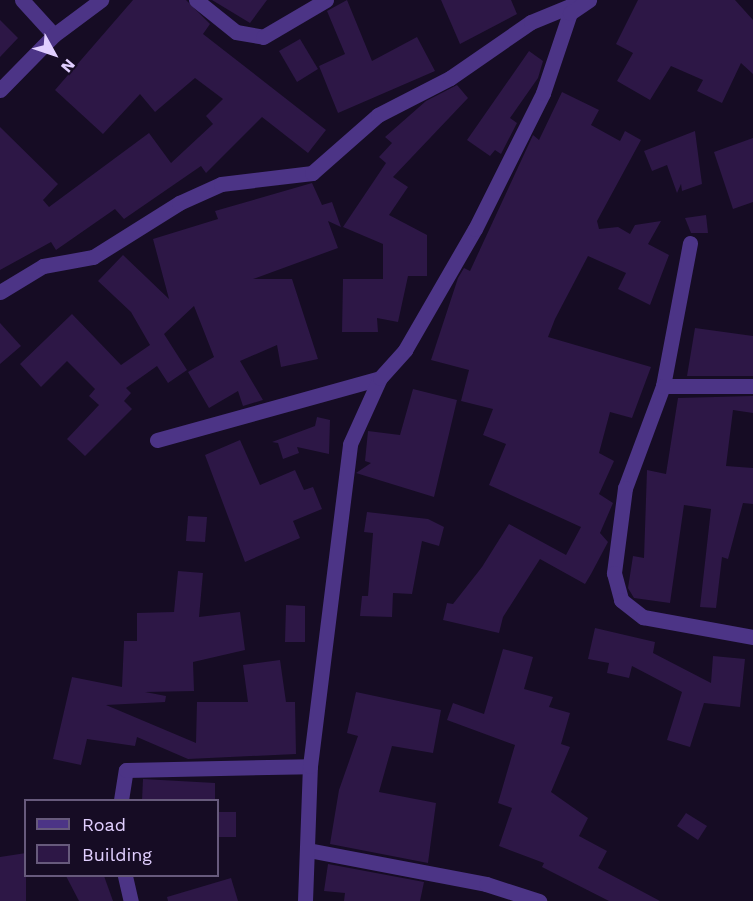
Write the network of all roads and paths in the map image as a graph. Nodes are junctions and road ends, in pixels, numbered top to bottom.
1 (22, 0) edge
2 (101, 0) edge
3 (196, 0) edge
4 (326, 0) edge
5 (587, 0) edge
6 (54, 35) junction
7 (0, 90) edge
8 (690, 243) dead end
9 (0, 292) edge
10 (380, 378) junction
11 (663, 386) junction
12 (753, 386) edge
13 (157, 440) dead end
14 (753, 637) edge
15 (310, 766) junction
16 (121, 799) edge
17 (308, 850) junction
18 (125, 877) edge
19 (131, 901) edge
20 (305, 901) edge
21 (539, 901) edge

1 - 6 street
2 - 6 street
3 - 4 street
5 - 9 street
5 - 10 street
6 - 7 street
8 - 11 street
10 - 13 street
10 - 15 street
11 - 12 street
11 - 14 street
15 - 16 street
15 - 17 street
17 - 20 street
17 - 21 street
18 - 19 street

